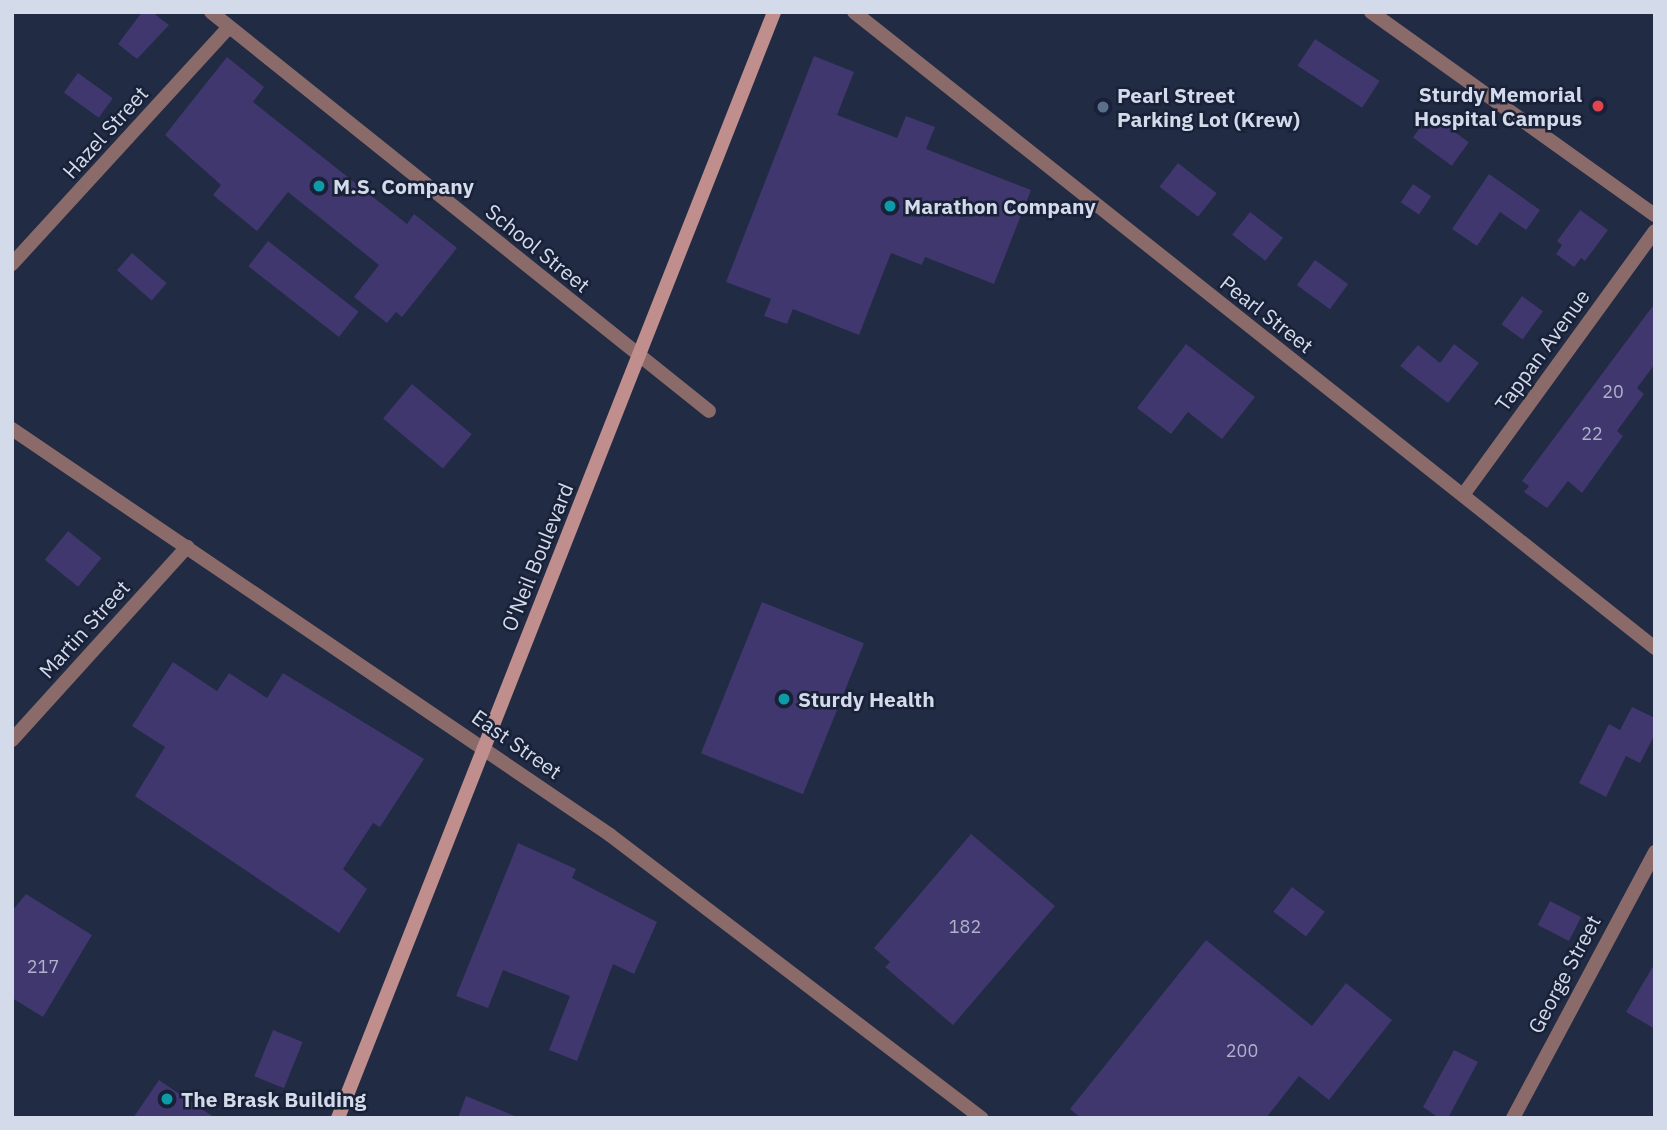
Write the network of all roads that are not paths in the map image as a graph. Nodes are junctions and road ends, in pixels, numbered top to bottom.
1 (211, 12) edge
2 (775, 12) edge
3 (854, 12) edge
4 (1371, 12) edge
5 (229, 27) junction
6 (1655, 215) edge
7 (1655, 231) edge
8 (12, 264) edge
9 (639, 355) junction
10 (709, 411) dead end
11 (12, 429) edge
12 (1463, 495) junction
13 (187, 547) junction
14 (1655, 648) edge
15 (12, 740) edge
16 (485, 746) junction
17 (1655, 852) edge
18 (338, 1118) edge
19 (981, 1118) edge
20 (1513, 1118) edge

1 - 5 street, School Street
2 - 9 main road, O'Neil Boulevard
3 - 12 street, Pearl Street
4 - 6 street
5 - 8 street, Hazel Street
5 - 9 street, School Street
7 - 12 street, Tappan Avenue
9 - 10 street, School Street
9 - 16 main road, O'Neil Boulevard
11 - 13 street, East Street
12 - 14 street, Pearl Street
13 - 15 street, Martin Street
13 - 16 street, East Street
16 - 18 main road, O'Neil Boulevard
16 - 19 street, East Street
17 - 20 street, George Street

